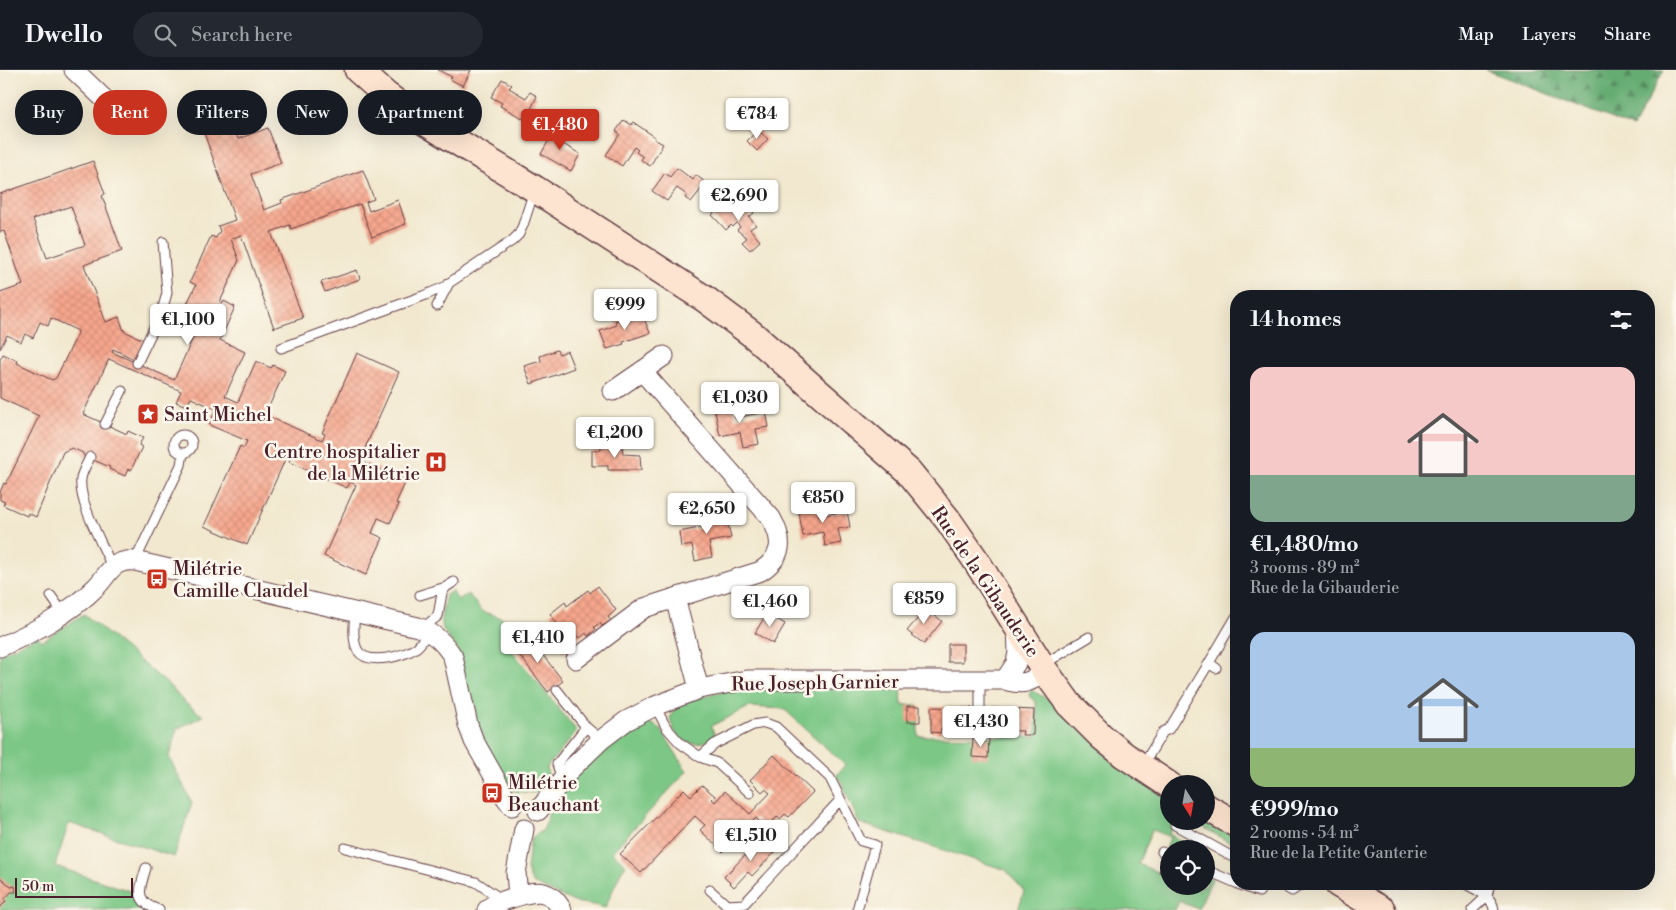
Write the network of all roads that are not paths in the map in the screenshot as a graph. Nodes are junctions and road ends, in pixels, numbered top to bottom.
1 (74, 70) edge
2 (358, 70) edge
3 (95, 90) edge
4 (535, 189) junction
5 (163, 242) dead end
6 (447, 286) junction
7 (437, 306) dead end
8 (281, 348) dead end
9 (664, 356) dead end
10 (137, 363) dead end
11 (642, 371) junction
12 (613, 390) dead end
13 (122, 391) dead end
14 (105, 424) dead end
15 (183, 453) dead end
16 (90, 457) dead end
17 (135, 561) junction
18 (112, 567) junction
19 (454, 582) dead end
20 (446, 587) junction
21 (420, 595) dead end
22 (51, 596) dead end
23 (676, 598) junction
24 (355, 612) junction
25 (63, 614) junction
26 (1017, 626) junction
27 (428, 627) junction
28 (1230, 629) edge
29 (1089, 637) dead end
30 (0, 647) edge
31 (576, 659) dead end
32 (1038, 670) junction
33 (980, 680) junction
34 (1005, 680) junction
35 (699, 689) junction
36 (558, 690) dead end
37 (655, 706) junction
38 (586, 727) junction
39 (980, 733) dead end
40 (601, 740) junction
41 (700, 757) junction
42 (1142, 767) junction
43 (1160, 779) edge
44 (562, 780) junction
45 (750, 793) dead end
46 (840, 800) junction
47 (512, 806) dead end
48 (538, 811) dead end
49 (1215, 811) edge
50 (1230, 820) edge
51 (524, 829) dead end
52 (1184, 830) edge
53 (345, 848) dead end
54 (1230, 857) edge
55 (146, 868) dead end
56 (1215, 874) edge
57 (1230, 880) edge
58 (710, 890) dead end
59 (1348, 890) edge
60 (1477, 890) edge
61 (1489, 890) edge
62 (1488, 896) junction
63 (511, 899) junction
64 (159, 910) edge
65 (487, 910) edge
66 (562, 910) edge
67 (857, 910) edge
68 (1382, 910) edge
69 (1472, 910) edge
70 (1494, 910) edge

1 - 3 street
2 - 4 street, Rue de la Gibauderie
4 - 6 lane
4 - 26 street, Rue de la Gibauderie
5 - 10 lane
6 - 7 lane
6 - 8 lane
9 - 11 street
11 - 12 street
11 - 23 street
13 - 14 lane
15 - 17 lane
16 - 18 lane
17 - 18 street
17 - 24 street
18 - 25 street
19 - 20 lane
20 - 21 lane
20 - 27 lane
22 - 25 lane
23 - 31 street
23 - 35 street
24 - 27 street
24 - 27 lane
25 - 30 street
26 - 32 street, Rue de la Gibauderie
26 - 34 street
27 - 47 street
28 - 42 lane
29 - 32 lane
32 - 34 street
32 - 42 street, Rue de la Gibauderie
33 - 34 street, Rue Joseph Garnier
33 - 35 street, Rue Joseph Garnier
33 - 39 lane
35 - 37 street, Rue Joseph Garnier
36 - 38 lane
37 - 40 street, Rue Joseph Garnier
37 - 41 lane
38 - 40 lane
38 - 44 lane
40 - 44 street, Rue Joseph Garnier
41 - 45 lane
41 - 46 lane
42 - 43 street, Rue de la Gibauderie
44 - 48 street, Rue Joseph Garnier
46 - 58 lane
46 - 67 lane
49 - 50 street
51 - 63 street
52 - 54 lane
53 - 63 lane
55 - 64 lane
56 - 57 lane
59 - 68 street
60 - 62 lane
61 - 62 lane
62 - 69 lane
62 - 70 lane
63 - 65 street
63 - 66 street

